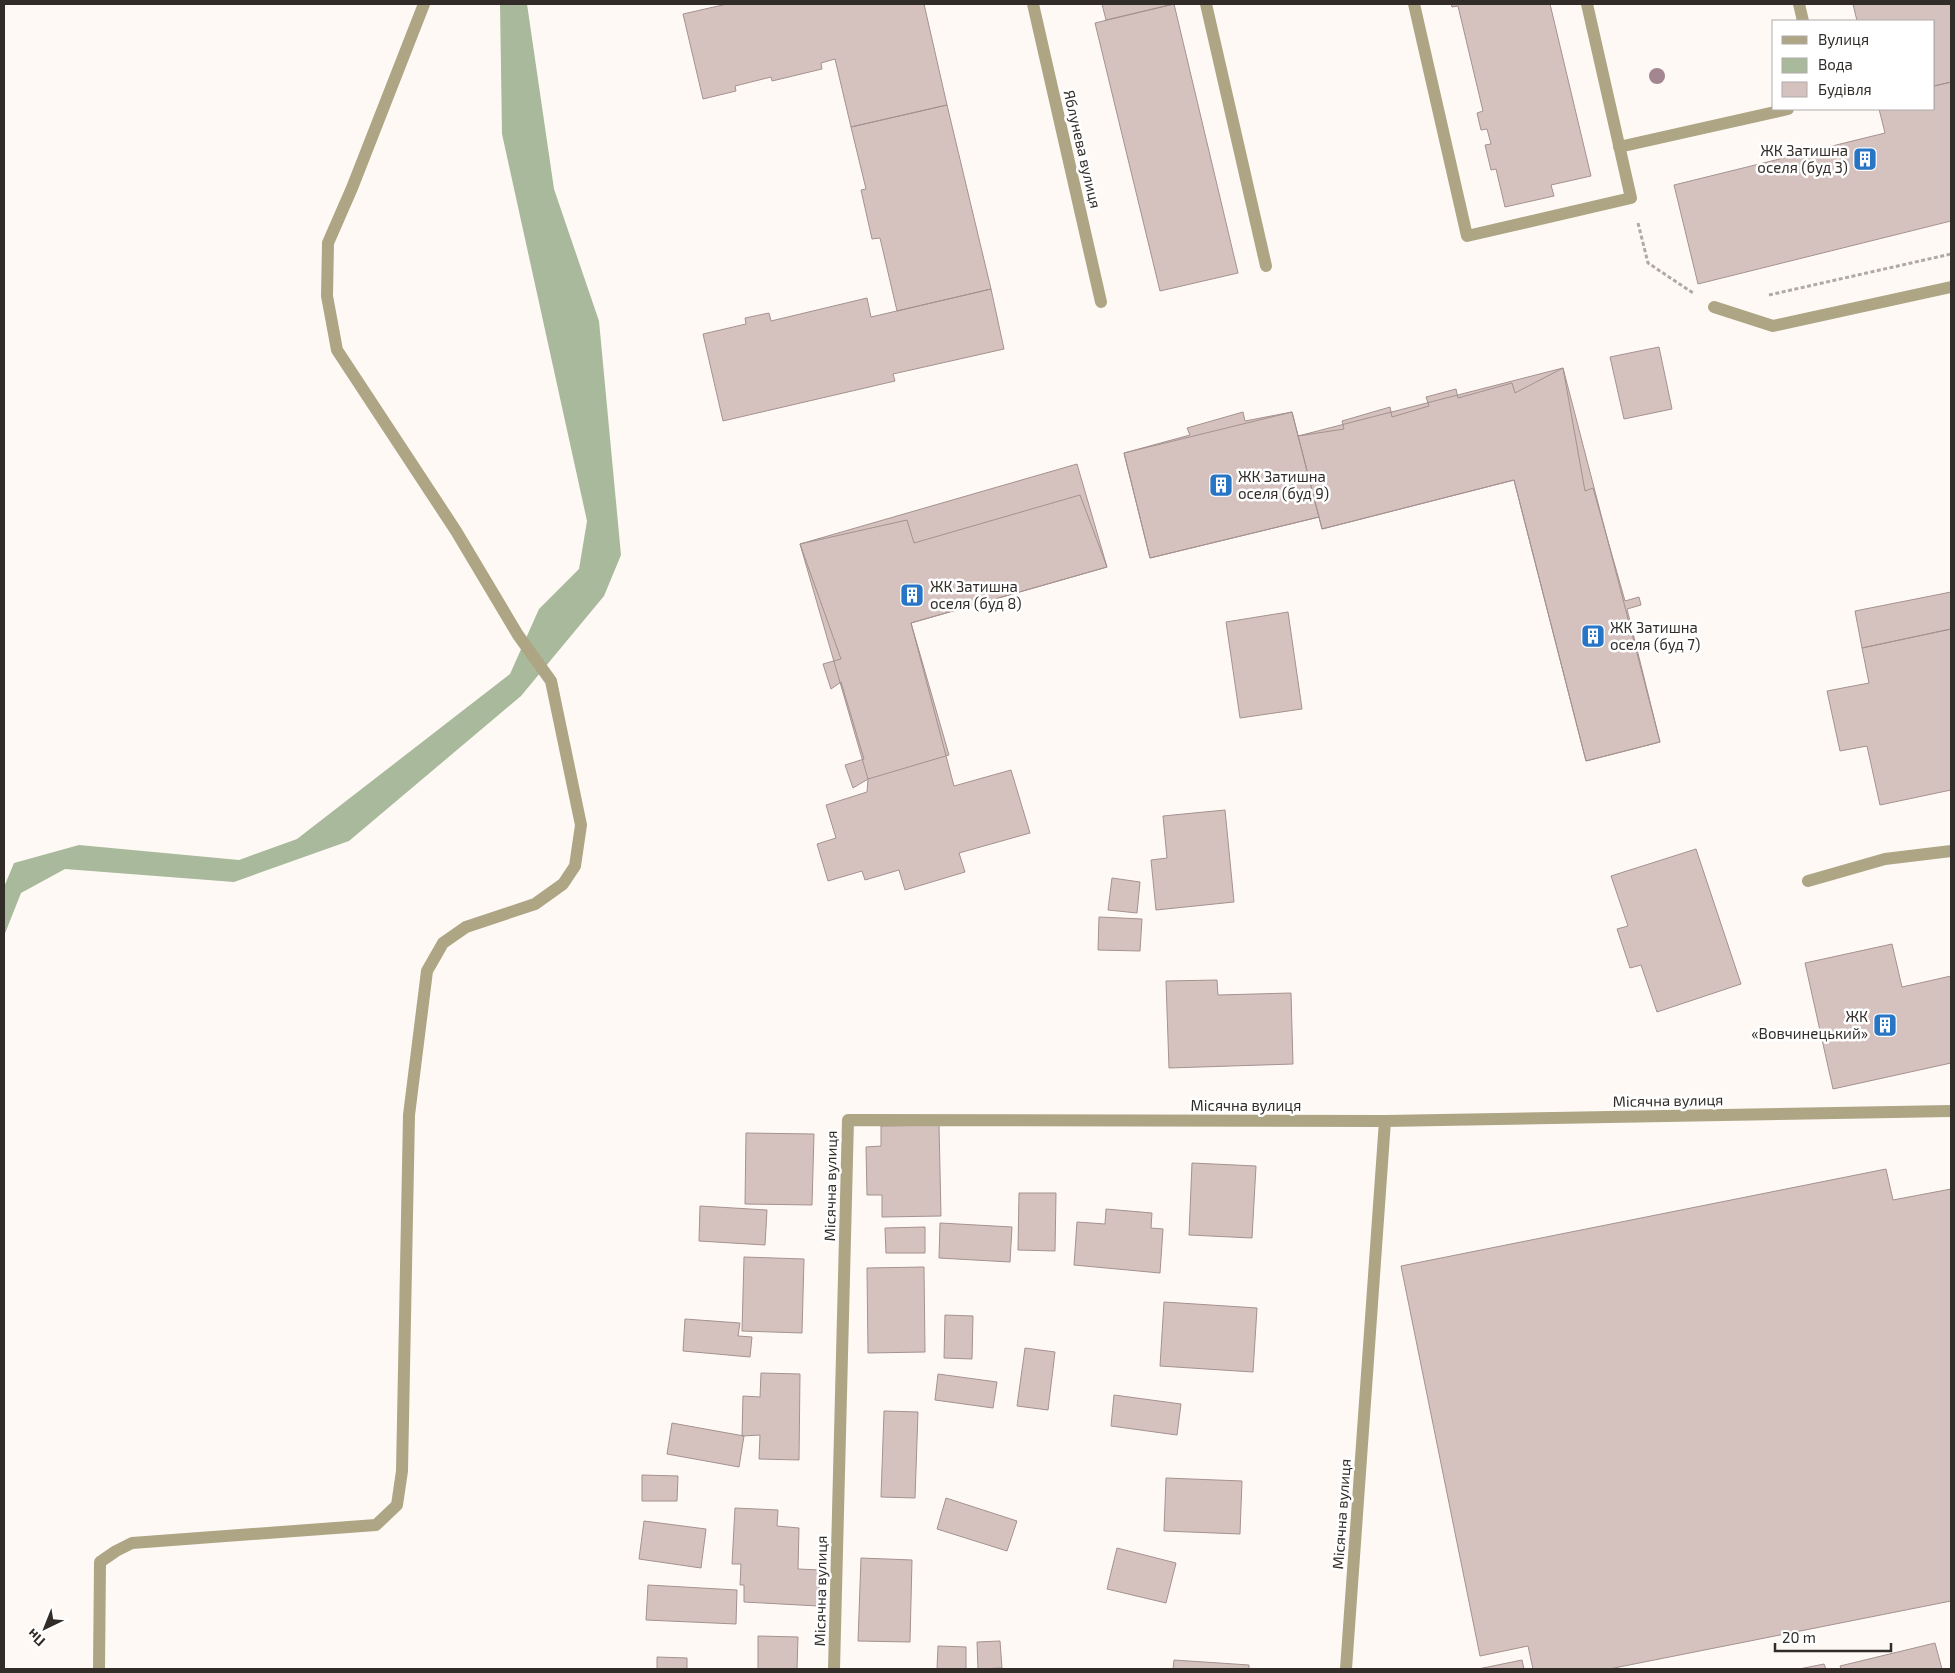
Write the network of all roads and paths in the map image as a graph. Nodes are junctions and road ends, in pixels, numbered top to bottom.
1 (424, 4) edge
2 (1033, 4) edge
3 (1206, 4) edge
4 (1414, 4) edge
5 (1587, 4) edge
6 (1799, 4) edge
7 (1803, 20) edge
8 (1784, 110) edge
9 (1619, 147) junction
10 (1632, 198) junction
11 (1951, 254) edge
12 (1266, 266) dead end
13 (1951, 287) edge
14 (1762, 297) dead end
15 (1101, 302) dead end
16 (1714, 307) joint
17 (1951, 850) edge
18 (1808, 881) dead end
19 (1951, 1111) edge
20 (1385, 1121) junction
21 (99, 1669) edge
22 (834, 1669) edge
23 (1346, 1669) edge

1 - 21 street
2 - 15 street, Яблунева вулиця
3 - 12 street
4 - 10 street
5 - 9 street
6 - 7 street
8 - 9 street
9 - 10 street
10 - 16 path
11 - 14 path
13 - 16 street
17 - 18 street
19 - 20 street, Місячна вулиця
20 - 22 street, Місячна вулиця
20 - 23 street, Місячна вулиця

